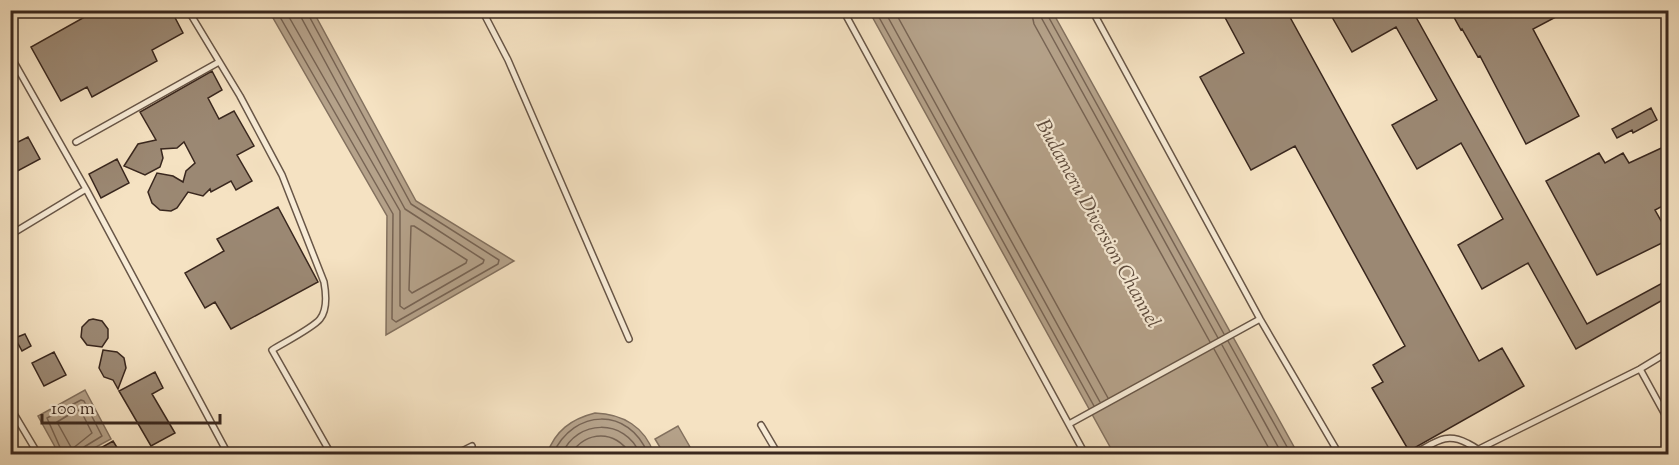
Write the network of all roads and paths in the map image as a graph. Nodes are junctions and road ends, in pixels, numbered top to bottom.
1 (188, 10) edge
2 (482, 10) edge
3 (843, 10) edge
4 (1092, 10) edge
5 (10, 55) edge
6 (219, 62) junction
7 (76, 142) dead end
8 (86, 189) junction
9 (10, 235) edge
10 (1260, 319) junction
11 (629, 339) dead end
12 (1668, 352) edge
13 (1640, 369) junction
14 (10, 407) edge
15 (1668, 420) edge
16 (1069, 424) junction
17 (761, 425) dead end
18 (471, 446) dead end
19 (1481, 452) edge
20 (38, 454) edge
21 (228, 454) edge
22 (331, 454) edge
23 (456, 454) edge
24 (778, 454) edge
25 (1085, 454) edge
26 (1339, 454) edge
27 (1415, 454) edge

1 - 6 lane
2 - 11 lane
3 - 16 lane
4 - 10 lane
5 - 8 lane
6 - 7 lane
6 - 22 lane
8 - 9 lane
8 - 21 lane
10 - 16 lane
10 - 26 lane
12 - 13 lane
13 - 15 lane
13 - 19 lane
14 - 20 lane
16 - 25 lane
17 - 24 lane
18 - 23 lane
19 - 27 lane

